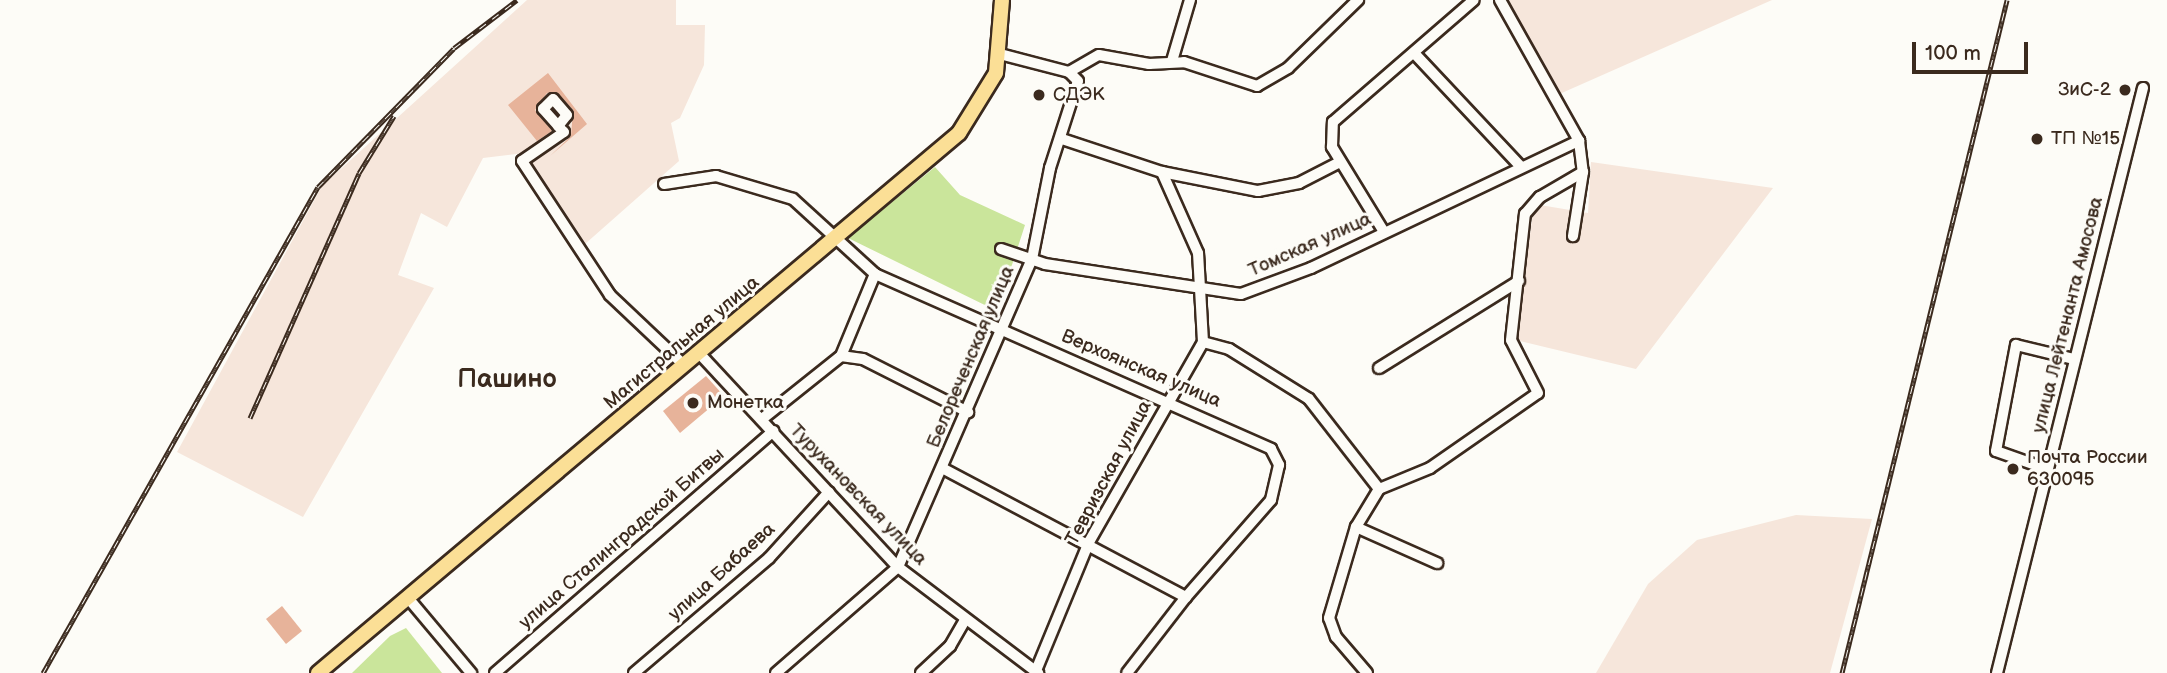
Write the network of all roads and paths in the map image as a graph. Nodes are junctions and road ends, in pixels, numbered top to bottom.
1 (1002, 0) edge
2 (1190, 0) edge
3 (1358, 0) edge
4 (1474, 0) edge
5 (1500, 0) edge
6 (1000, 54) junction
7 (1415, 54) junction
8 (1172, 61) junction
9 (1069, 72) junction
10 (2143, 88) dead end
11 (558, 126) dead end
12 (1062, 139) junction
13 (1579, 141) junction
14 (1340, 162) junction
15 (1520, 166) junction
16 (1162, 172) junction
17 (1583, 172) junction
18 (664, 184) dead end
19 (1384, 232) junction
20 (1573, 236) dead end
21 (836, 237) junction
22 (1001, 249) dead end
23 (1032, 259) junction
24 (875, 274) junction
25 (1519, 281) junction
26 (1204, 292) junction
27 (1005, 329) junction
28 (1203, 342) junction
29 (699, 353) junction
30 (841, 356) junction
31 (2074, 359) junction
32 (684, 365) junction
33 (1379, 368) dead end
34 (1167, 401) junction
35 (968, 412) junction
36 (762, 419) junction
37 (773, 431) junction
38 (942, 468) junction
39 (2048, 469) junction
40 (1379, 489) junction
41 (829, 492) junction
42 (1356, 527) junction
43 (1089, 542) junction
44 (1437, 563) dead end
45 (898, 567) junction
46 (1186, 597) junction
47 (409, 599) junction
48 (965, 620) junction
49 (318, 673) edge
50 (471, 673) edge
51 (495, 673) edge
52 (634, 673) edge
53 (776, 673) edge
54 (921, 673) edge
55 (1036, 673) edge
56 (1127, 673) edge
57 (1367, 673) edge
58 (1997, 673) edge

1 - 6 main road, Магистральная улица
2 - 8 street
3 - 8 street
4 - 7 street
5 - 13 street
6 - 9 street
6 - 21 main road, Магистральная улица
7 - 14 street
7 - 15 street
8 - 9 street
9 - 12 street, Белореченская улица
10 - 31 street, улица Лейтенанта Амосова
11 - 32 street
12 - 16 street
12 - 23 street, Белореченская улица
13 - 15 street, Томская улица
13 - 17 street
14 - 16 street
14 - 19 street
15 - 19 street, Томская улица
16 - 26 street
17 - 20 street
17 - 25 street
18 - 21 street
19 - 26 street, Томская улица
21 - 24 street, Верхоянская улица
21 - 29 main road, Магистральная улица
22 - 23 street, Томская улица
23 - 26 street, Томская улица
23 - 27 street, Белореченская улица
24 - 27 street, Верхоянская улица
24 - 30 street
25 - 33 street
25 - 40 street
26 - 28 street
27 - 34 street, Верхоянская улица
27 - 35 street, Белореченская улица
28 - 34 street, Тевризская улица
28 - 40 street
29 - 32 main road, Магистральная улица
29 - 36 street, Турухановская улица
30 - 35 street
30 - 36 street
31 - 39 street, улица Лейтенанта Амосова
31 - 39 street
32 - 47 main road, Магистральная улица
34 - 43 street, Тевризская улица
34 - 46 street, Верхоянская улица
35 - 38 street, Белореченская улица
36 - 37 street, Турухановская улица
37 - 41 street, Турухановская улица
37 - 51 street, улица Сталинградской Битвы
38 - 43 street
38 - 45 street, Белореченская улица
39 - 58 street, улица Лейтенанта Амосова
40 - 42 street
41 - 45 street, Турухановская улица
41 - 52 street, улица Бабаева
42 - 44 street
42 - 57 street
43 - 46 street
43 - 55 street, Тевризская улица
45 - 48 street, Турухановская улица
45 - 53 street, Белореченская улица
46 - 56 street, Верхоянская улица
47 - 49 main road, Магистральная улица
47 - 50 street
48 - 54 street
48 - 55 street, Турухановская улица

